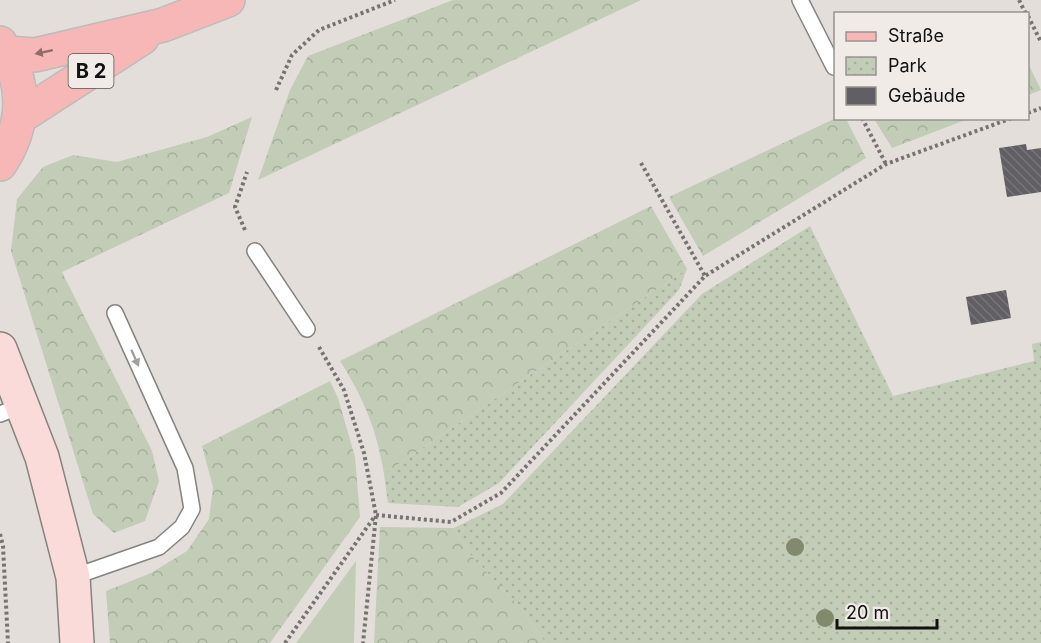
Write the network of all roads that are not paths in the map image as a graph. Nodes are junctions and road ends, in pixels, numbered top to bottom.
1 (228, 0) edge
2 (800, 0) edge
3 (163, 25) junction
4 (4, 48) edge
5 (834, 67) dead end
6 (20, 117) junction
7 (0, 164) edge
8 (255, 251) road end
9 (115, 313) dead end
10 (308, 328) road end
11 (0, 349) edge
12 (11, 410) edge
13 (73, 577) junction
14 (77, 643) edge

1 - 3 main road, B 2
2 - 5 lane
3 -> 4 main road, B 2
3 - 6 main road, B 2
4 - 6 main road
6 - 7 main road
8 - 10 lane
9 -> 13 lane
11 - 12 main road
12 - 13 main road
13 - 14 main road

